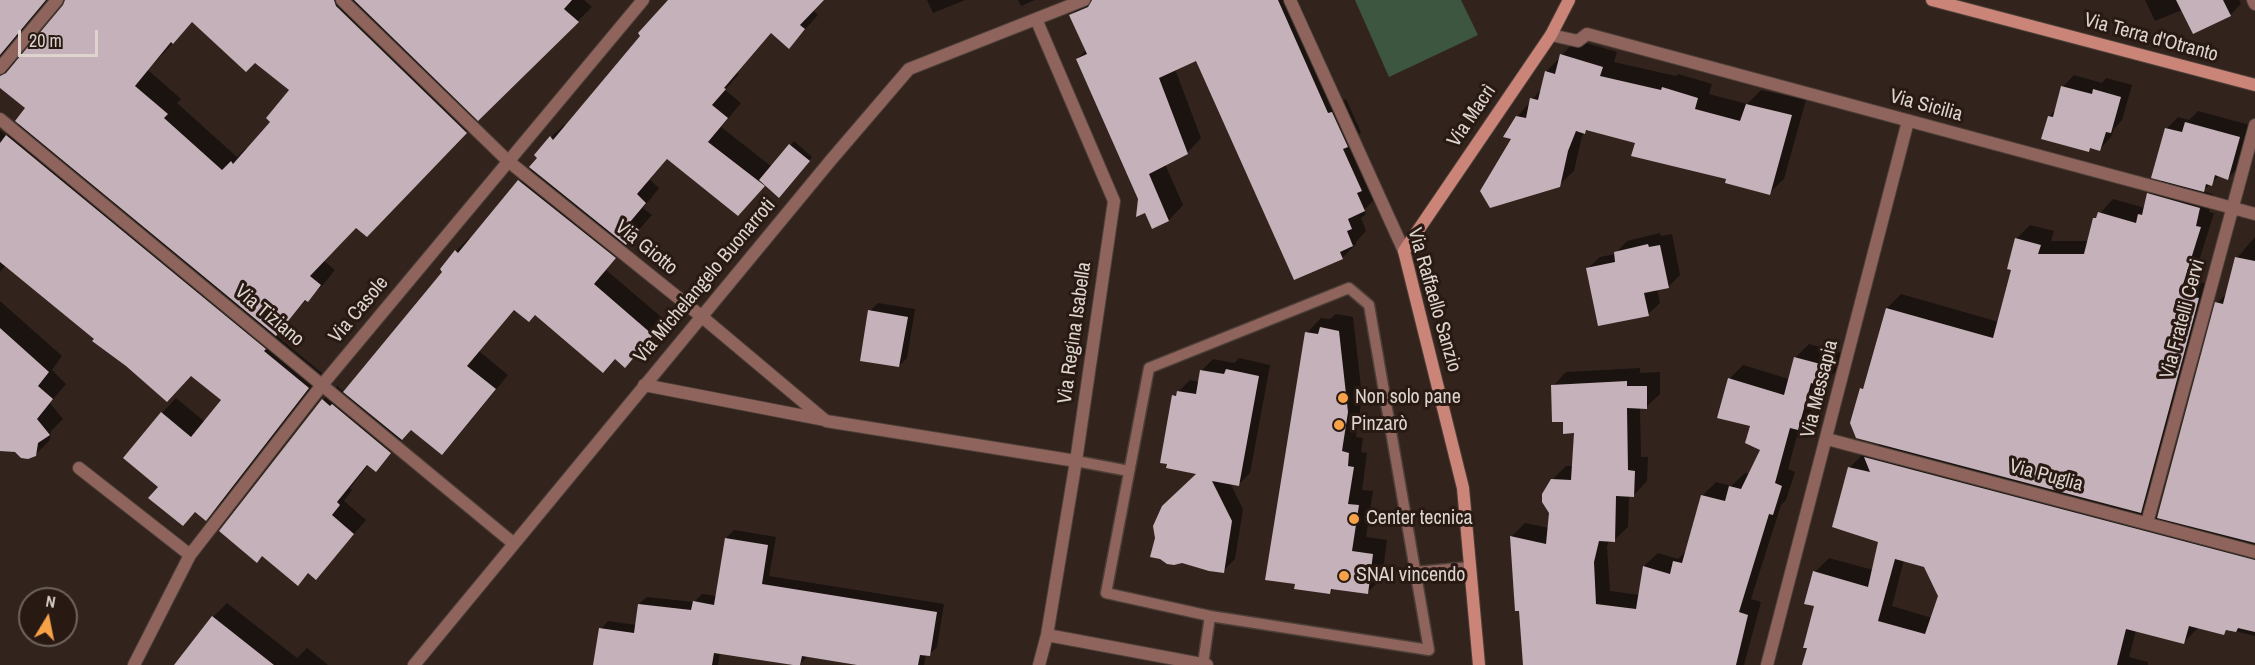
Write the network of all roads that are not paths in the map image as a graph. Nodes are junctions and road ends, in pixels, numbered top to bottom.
1 (57, 0) edge
2 (342, 0) edge
3 (643, 0) edge
4 (1084, 0) edge
5 (1290, 0) edge
6 (1569, 0) edge
7 (1932, 0) edge
8 (1969, 0) edge
9 (2253, 0) edge
10 (2255, 4) edge
11 (1956, 6) junction
12 (1036, 19) junction
13 (1551, 35) junction
14 (0, 68) edge
15 (2255, 86) edge
16 (0, 119) edge
17 (1908, 122) junction
18 (2255, 125) edge
19 (508, 161) junction
20 (2234, 208) junction
21 (2255, 214) edge
22 (1404, 251) junction
23 (701, 316) junction
24 (322, 385) junction
25 (644, 385) junction
26 (826, 421) junction
27 (1827, 439) junction
28 (1076, 461) junction
29 (79, 468) dead end
30 (1129, 471) junction
31 (2147, 523) junction
32 (513, 543) junction
33 (2255, 552) edge
34 (190, 555) junction
35 (1470, 567) junction
36 (1416, 572) junction
37 (1210, 616) junction
38 (1047, 635) junction
39 (134, 665) edge
40 (414, 665) edge
41 (1039, 665) edge
42 (1205, 665) edge
43 (1479, 665) edge
44 (1767, 665) edge

1 - 14 street
2 - 19 street, Via Giotto
3 - 19 street, Via Casole
4 - 12 street, Via Michelangelo Buonarroti
5 - 22 street, Via Raffaello Sanzio
6 - 13 street, Via Macrì
7 - 11 street, Via Terra d'Otranto
8 - 11 street
9 - 10 street
11 - 15 street, Via Terra d'Otranto
12 - 23 street, Via Michelangelo Buonarroti
12 - 28 street, Via Regina Isabella
13 - 17 street, Via Sicilia
13 - 22 street, Via Macrì
16 - 24 street, Via Tiziano
17 - 20 street, Via Sicilia
17 - 27 street, Via Messapia
18 - 20 street, Via Fratelli Cervi
19 - 23 street, Via Giotto
19 - 24 street, Via Casole
20 - 21 street, Via Sicilia
20 - 31 street, Via Fratelli Cervi
22 - 35 street, Via Raffaello Sanzio
23 - 25 street, Via Michelangelo Buonarroti
23 - 26 street, Via Giotto
24 - 32 street, Via Tiziano
24 - 34 street, Via Casole
25 - 26 street
25 - 32 street, Via Michelangelo Buonarroti
26 - 28 street
27 - 31 street, Via Puglia
27 - 44 street, Via Messapia
28 - 30 lane
28 - 38 street, Via Regina Isabella
29 - 34 street
30 - 36 lane
30 - 37 lane
31 - 33 street, Via Puglia
32 - 40 street, Via Michelangelo Buonarroti
34 - 39 street, Via Casole
35 - 36 lane
35 - 43 street, Via Raffaello Sanzio
36 - 37 lane
37 - 42 lane
38 - 41 street, Via Regina Isabella
38 - 42 street

